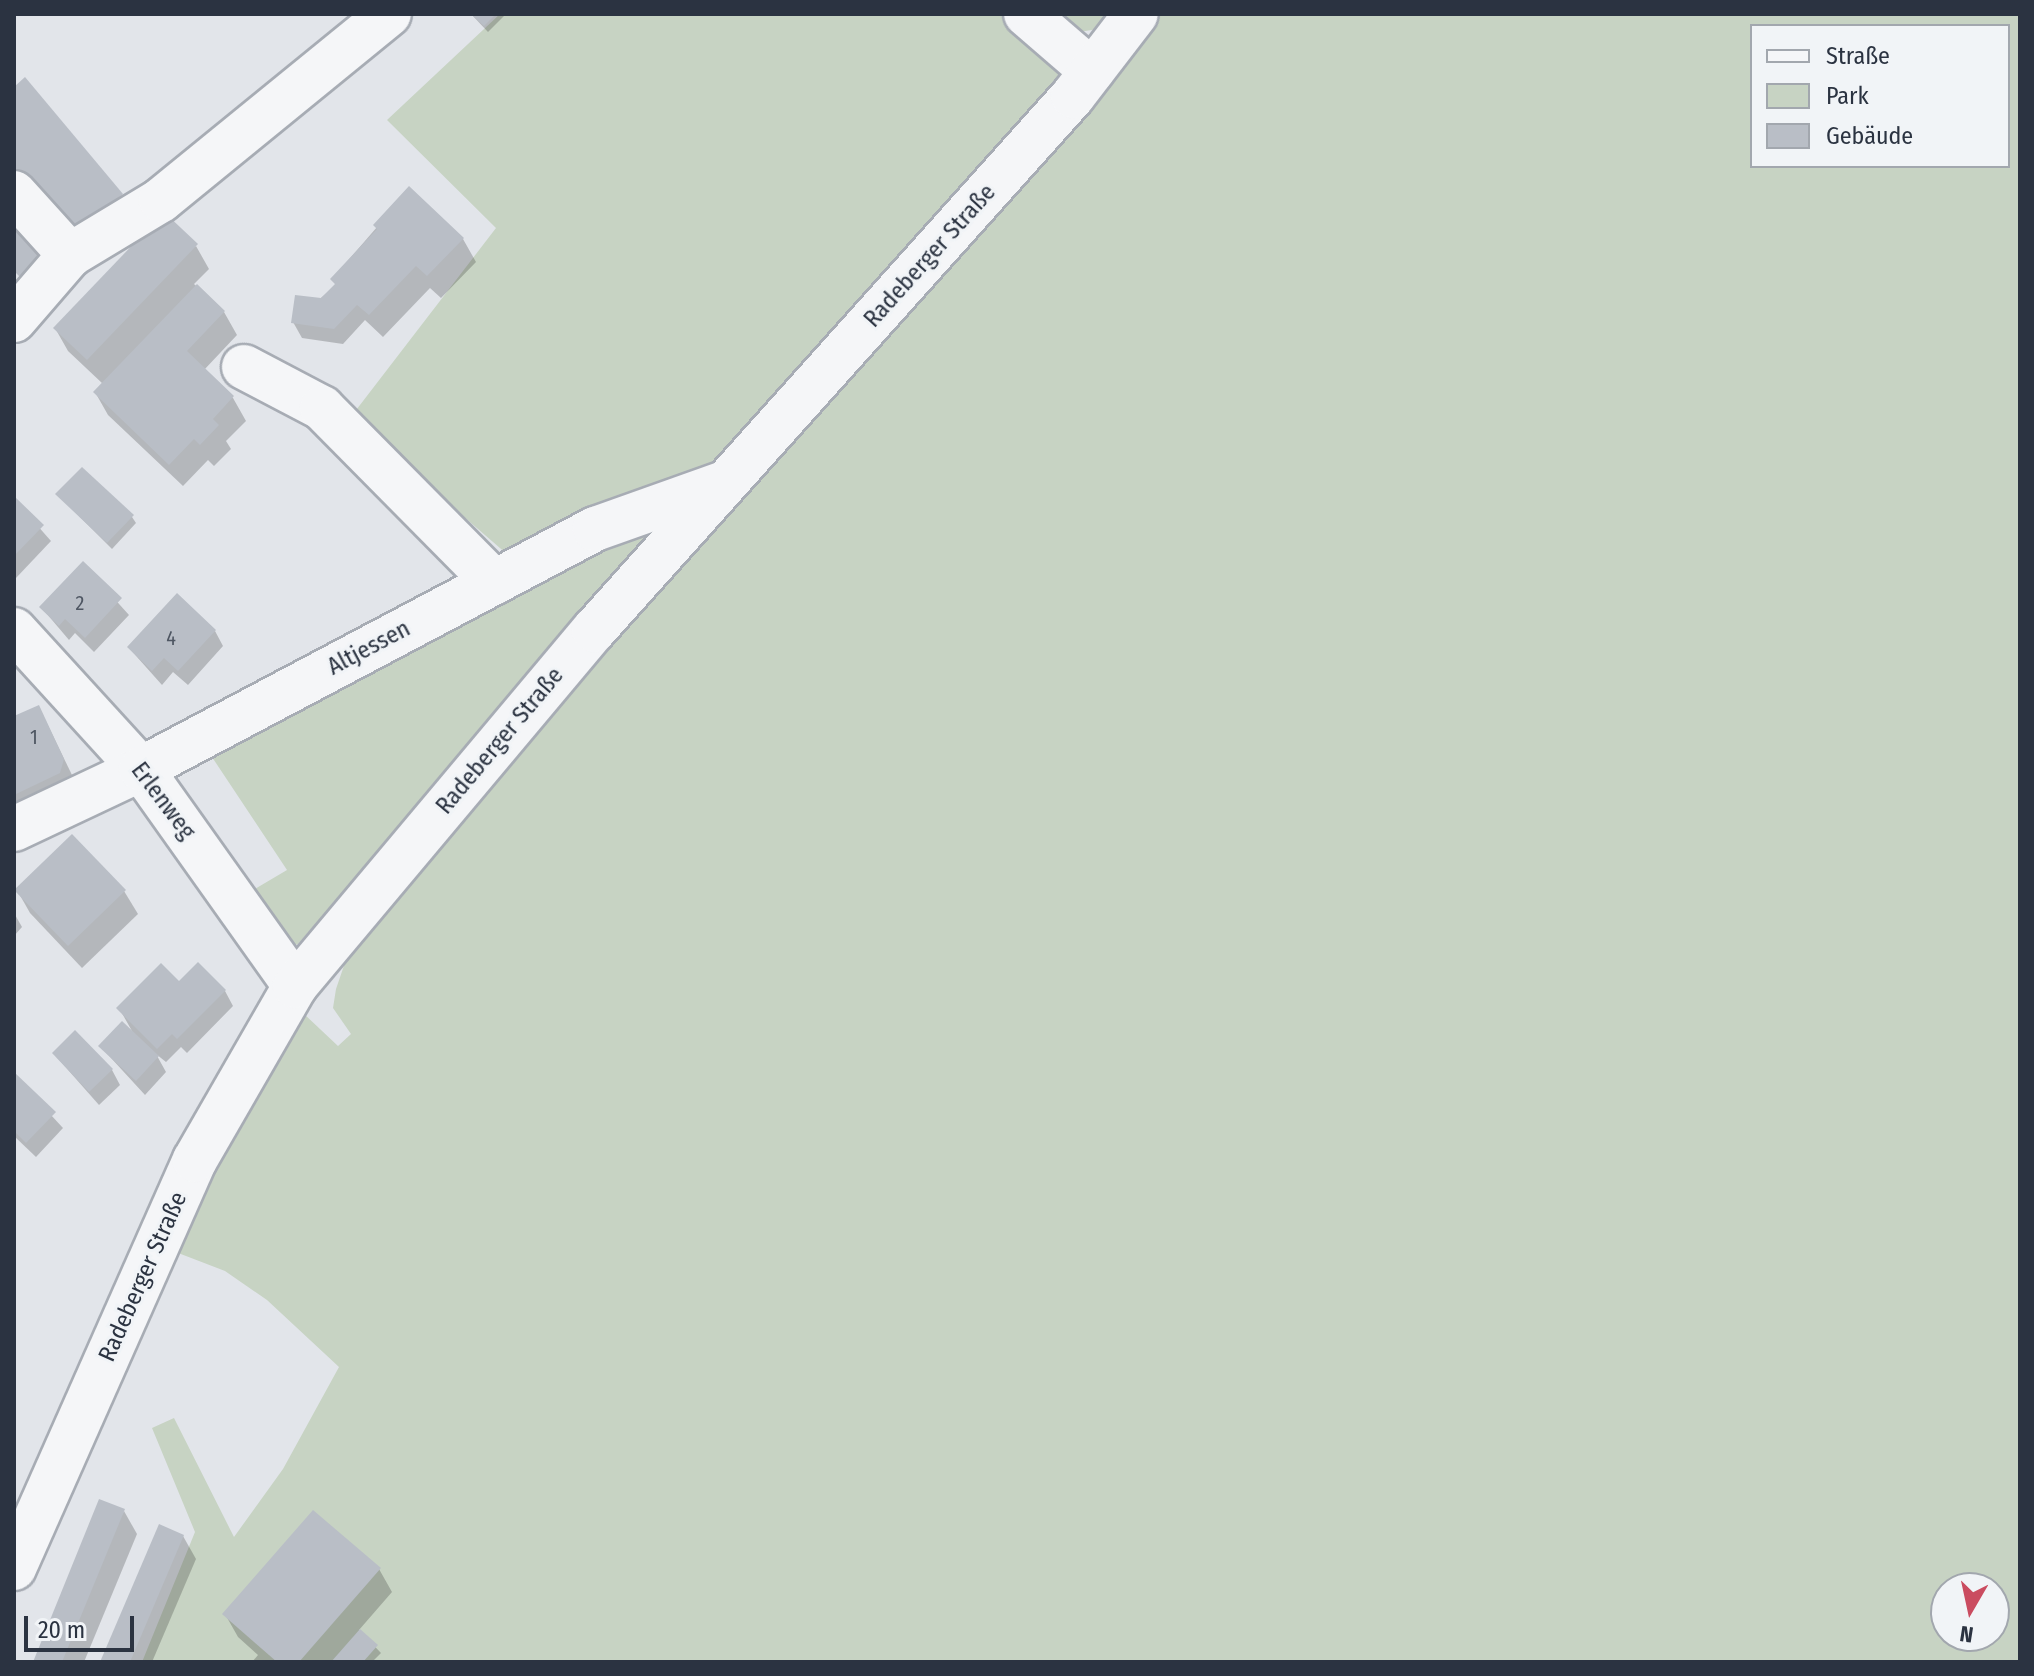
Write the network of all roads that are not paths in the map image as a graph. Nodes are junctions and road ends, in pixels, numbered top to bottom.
1 (389, 14) edge
2 (1026, 14) edge
3 (1136, 14) edge
4 (1092, 71) junction
5 (14, 193) edge
6 (70, 255) junction
7 (14, 320) edge
8 (244, 367) dead end
9 (730, 481) junction
10 (494, 582) junction
11 (14, 630) edge
12 (141, 769) junction
13 (14, 829) edge
14 (295, 986) junction
15 (14, 1568) edge

1 - 6 street
2 - 4 street
3 - 4 street, Radeberger Straße
4 - 9 street, Radeberger Straße
5 - 6 street
6 - 7 street
8 - 10 street
9 - 10 street, Altjessen
9 - 14 street, Radeberger Straße
10 - 12 street, Altjessen
11 - 12 street, Erlenweg
12 - 13 street, Altjessen
12 - 14 street, Erlenweg
14 - 15 street, Radeberger Straße

